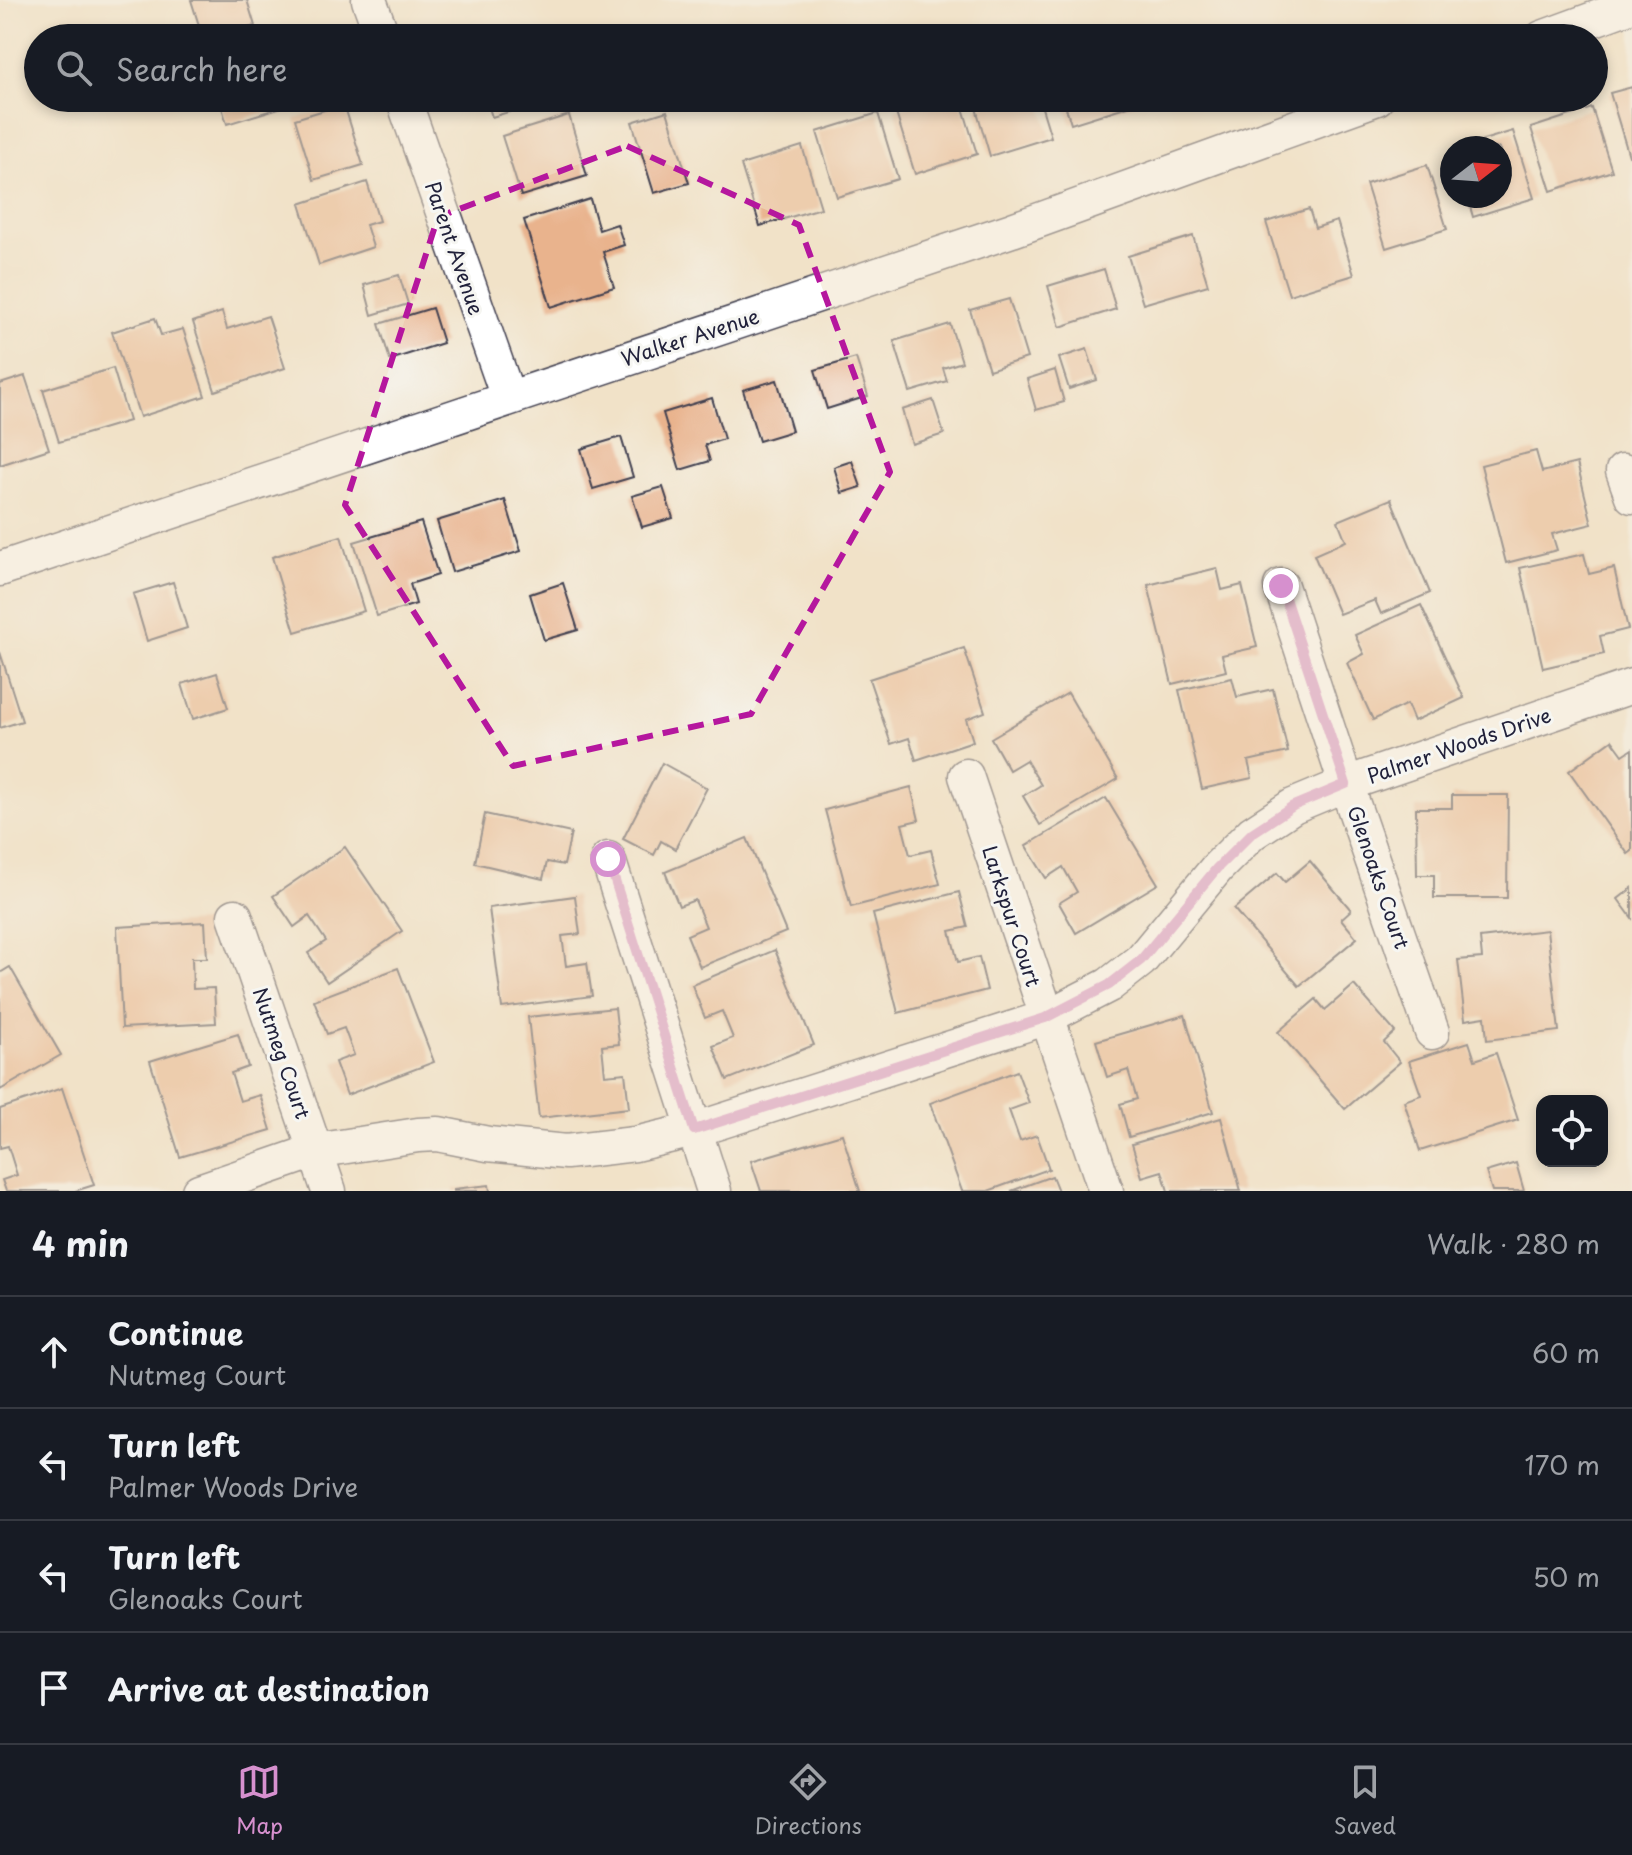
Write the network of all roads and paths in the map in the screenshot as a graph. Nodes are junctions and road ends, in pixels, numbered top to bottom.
1 (369, 0) edge
2 (1632, 5) edge
3 (378, 24) edge
4 (1580, 24) edge
5 (408, 112) edge
6 (1338, 112) edge
7 (508, 397) junction
8 (0, 569) edge
9 (1281, 586) dead end
10 (1632, 686) edge
11 (966, 776) dead end
12 (1346, 784) junction
13 (608, 859) dead end
14 (235, 916) dead end
15 (1045, 1018) junction
16 (1432, 1032) dead end
17 (694, 1130) junction
18 (315, 1151) junction
19 (199, 1191) edge
20 (329, 1191) edge
21 (714, 1191) edge
22 (1106, 1191) edge

1 - 3 street
2 - 4 street
5 - 7 street, Parent Avenue
6 - 7 street, Walker Avenue
7 - 8 street, Walker Avenue
9 - 12 street, Glenoaks Court
10 - 12 street, Palmer Woods Drive
11 - 15 street, Larkspur Court
12 - 15 street, Palmer Woods Drive
12 - 16 street, Glenoaks Court
13 - 17 street
14 - 18 street, Nutmeg Court
15 - 17 street, Palmer Woods Drive
15 - 22 street, Larkspur Court
17 - 18 street, Palmer Woods Drive
17 - 21 street
18 - 19 street, Palmer Woods Drive
18 - 20 street, Nutmeg Court

